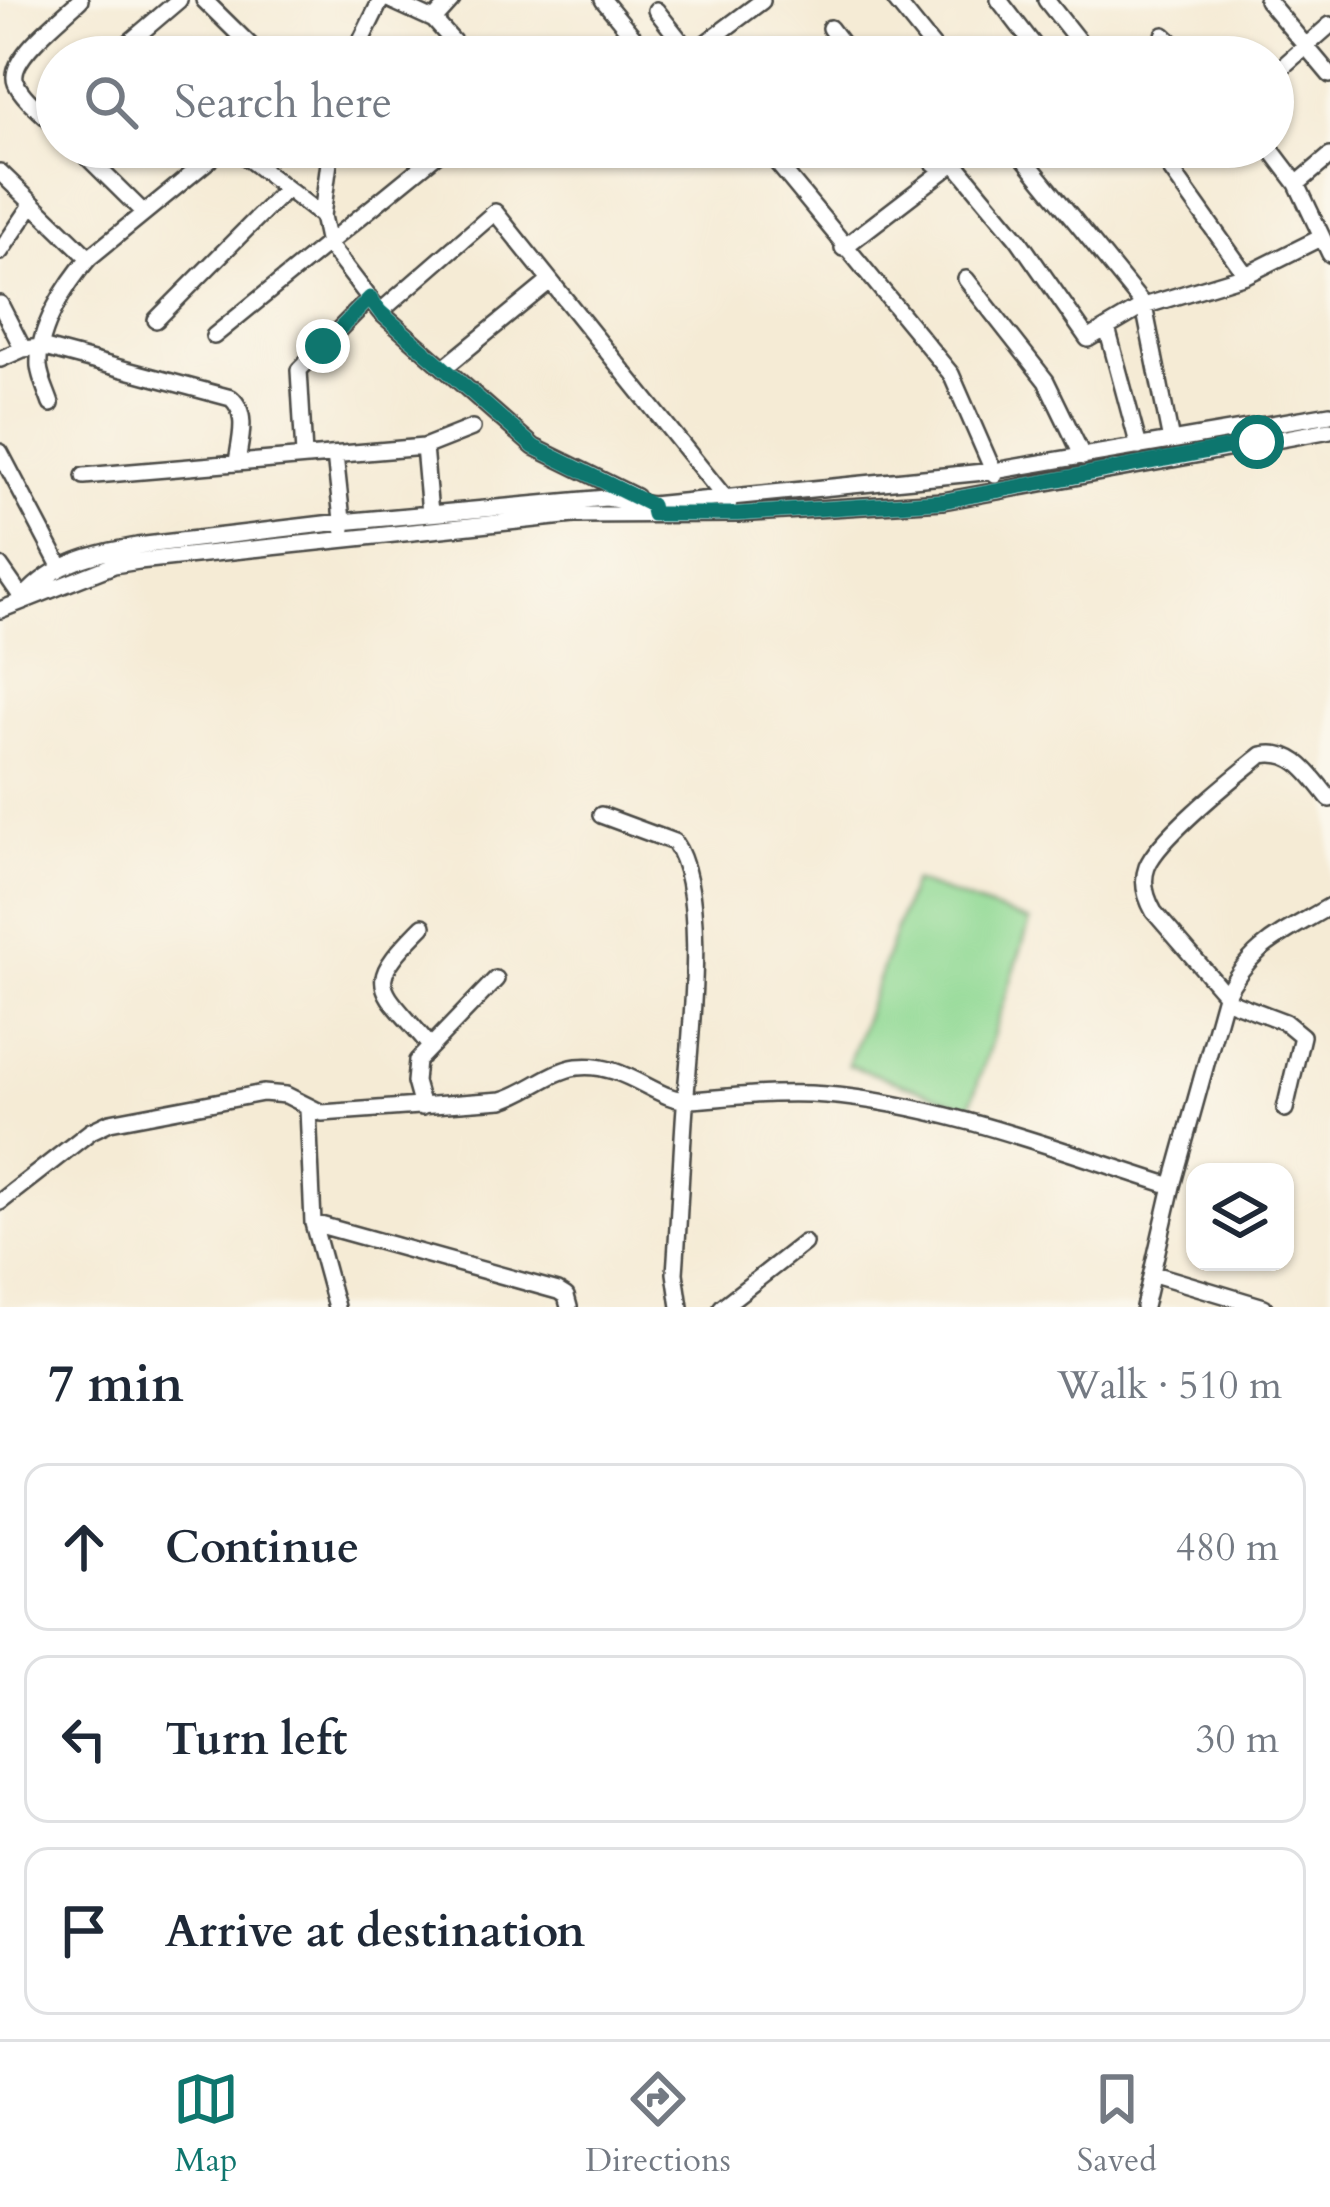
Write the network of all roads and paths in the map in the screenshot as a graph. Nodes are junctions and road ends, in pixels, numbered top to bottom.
1 (80, 0) edge
2 (179, 0) edge
3 (204, 0) edge
4 (380, 0) edge
5 (390, 0) edge
6 (452, 0) edge
7 (603, 0) edge
8 (895, 0) edge
9 (999, 0) edge
10 (1046, 0) edge
11 (1267, 0) edge
12 (762, 1) edge
13 (656, 10) dead end
14 (434, 20) junction
15 (1330, 25) edge
16 (830, 28) dead end
17 (43, 36) edge
18 (137, 36) edge
19 (241, 36) edge
20 (363, 36) edge
21 (448, 36) edge
22 (633, 36) edge
23 (675, 36) edge
24 (716, 36) edge
25 (836, 36) edge
26 (924, 36) edge
27 (1027, 36) edge
28 (1074, 36) edge
29 (36, 43) edge
30 (1306, 47) junction
31 (1294, 58) edge
32 (1330, 75) edge
33 (36, 105) edge
34 (1330, 155) edge
35 (98, 168) edge
36 (201, 168) edge
37 (258, 168) edge
38 (328, 168) edge
39 (420, 168) edge
40 (780, 168) edge
41 (947, 168) edge
42 (960, 168) edge
43 (1032, 168) edge
44 (1170, 168) edge
45 (1285, 168) edge
46 (0, 172) edge
47 (1297, 184) junction
48 (286, 189) junction
49 (32, 205) junction
50 (142, 212) junction
51 (322, 216) junction
52 (328, 244) junction
53 (1327, 246) edge
54 (843, 248) junction
55 (0, 252) edge
56 (89, 258) junction
57 (1246, 275) junction
58 (966, 279) dead end
59 (550, 281) junction
60 (0, 304) edge
61 (375, 305) junction
62 (1144, 306) junction
63 (156, 320) dead end
64 (1107, 328) junction
65 (214, 336) dead end
66 (41, 347) junction
67 (23, 349) junction
68 (0, 359) edge
69 (444, 368) junction
70 (51, 404) dead end
71 (1330, 414) edge
72 (472, 428) dead end
73 (1330, 430) edge
74 (1171, 441) junction
75 (424, 447) junction
76 (1139, 447) junction
77 (304, 454) junction
78 (335, 455) junction
79 (1, 456) edge
80 (1083, 457) junction
81 (237, 462) junction
82 (994, 471) junction
83 (84, 476) dead end
84 (1000, 493) junction
85 (725, 497) junction
86 (652, 510) junction
87 (430, 513) junction
88 (737, 514) junction
89 (343, 530) junction
90 (112, 558) junction
91 (0, 566) edge
92 (61, 568) junction
93 (23, 598) junction
94 (0, 610) edge
95 (1330, 799) edge
96 (601, 814) dead end
97 (1330, 906) edge
98 (424, 926) dead end
99 (496, 979) dead end
100 (1225, 997) junction
101 (430, 1046) junction
102 (685, 1101) junction
103 (422, 1107) junction
104 (308, 1109) junction
105 (1285, 1109) dead end
106 (1172, 1186) junction
107 (0, 1202) edge
108 (314, 1223) junction
109 (804, 1243) dead end
110 (1154, 1274) junction
111 (336, 1307) edge
112 (568, 1307) edge
113 (680, 1307) edge
114 (722, 1307) edge
115 (1144, 1307) edge
116 (1264, 1307) edge

1 - 17 street
2 - 18 street
3 - 19 street
4 - 20 street
5 - 14 street
6 - 14 street
7 - 22 street
8 - 26 street
9 - 27 street
10 - 28 street
11 - 30 street
12 - 24 street
13 - 23 street
14 - 21 street
15 - 30 street
16 - 25 street
29 - 33 street
30 - 31 street
30 - 32 street
34 - 47 street
35 - 50 street
36 - 50 street
37 - 48 street
38 - 51 street
39 - 52 street
40 - 54 street
41 - 54 street
42 - 64 street
43 - 62 street
44 - 57 street
45 - 47 street
46 - 49 street
47 - 53 street
48 - 51 street
48 - 63 street
49 - 55 street
49 - 56 street
50 - 56 street
51 - 52 street
52 - 61 street
52 - 65 street
53 - 57 street
54 - 82 street
56 - 66 street
57 - 62 street
58 - 80 street
59 - 61 street
59 - 69 street
59 - 85 street
60 - 67 street
61 - 69 street
61 - 77 street
62 - 64 street
62 - 74 street
64 - 76 street
66 - 67 street
66 - 70 street
66 - 81 street
67 - 68 street
69 - 86 street
71 - 74 street
72 - 75 street
73 - 84 street
74 - 76 street
75 - 78 street
75 - 87 street
76 - 80 street
77 - 78 street
77 - 81 street
78 - 89 street
79 - 92 street
80 - 82 street
81 - 83 street
82 - 84 street
82 - 85 street
84 - 88 street
85 - 86 street
85 - 88 street
86 - 87 street
86 - 88 street
86 - 89 street
87 - 89 street
89 - 90 street
90 - 92 street
90 - 93 street
91 - 93 street
92 - 93 street
93 - 94 street
95 - 100 street
96 - 102 street
97 - 100 street
98 - 101 street
99 - 101 street
100 - 105 street
100 - 106 street
101 - 103 street
102 - 103 street
102 - 106 street
102 - 113 street
103 - 104 street
104 - 107 street
104 - 108 street
106 - 110 street
108 - 111 street
108 - 112 street
109 - 114 street
110 - 115 street
110 - 116 street

